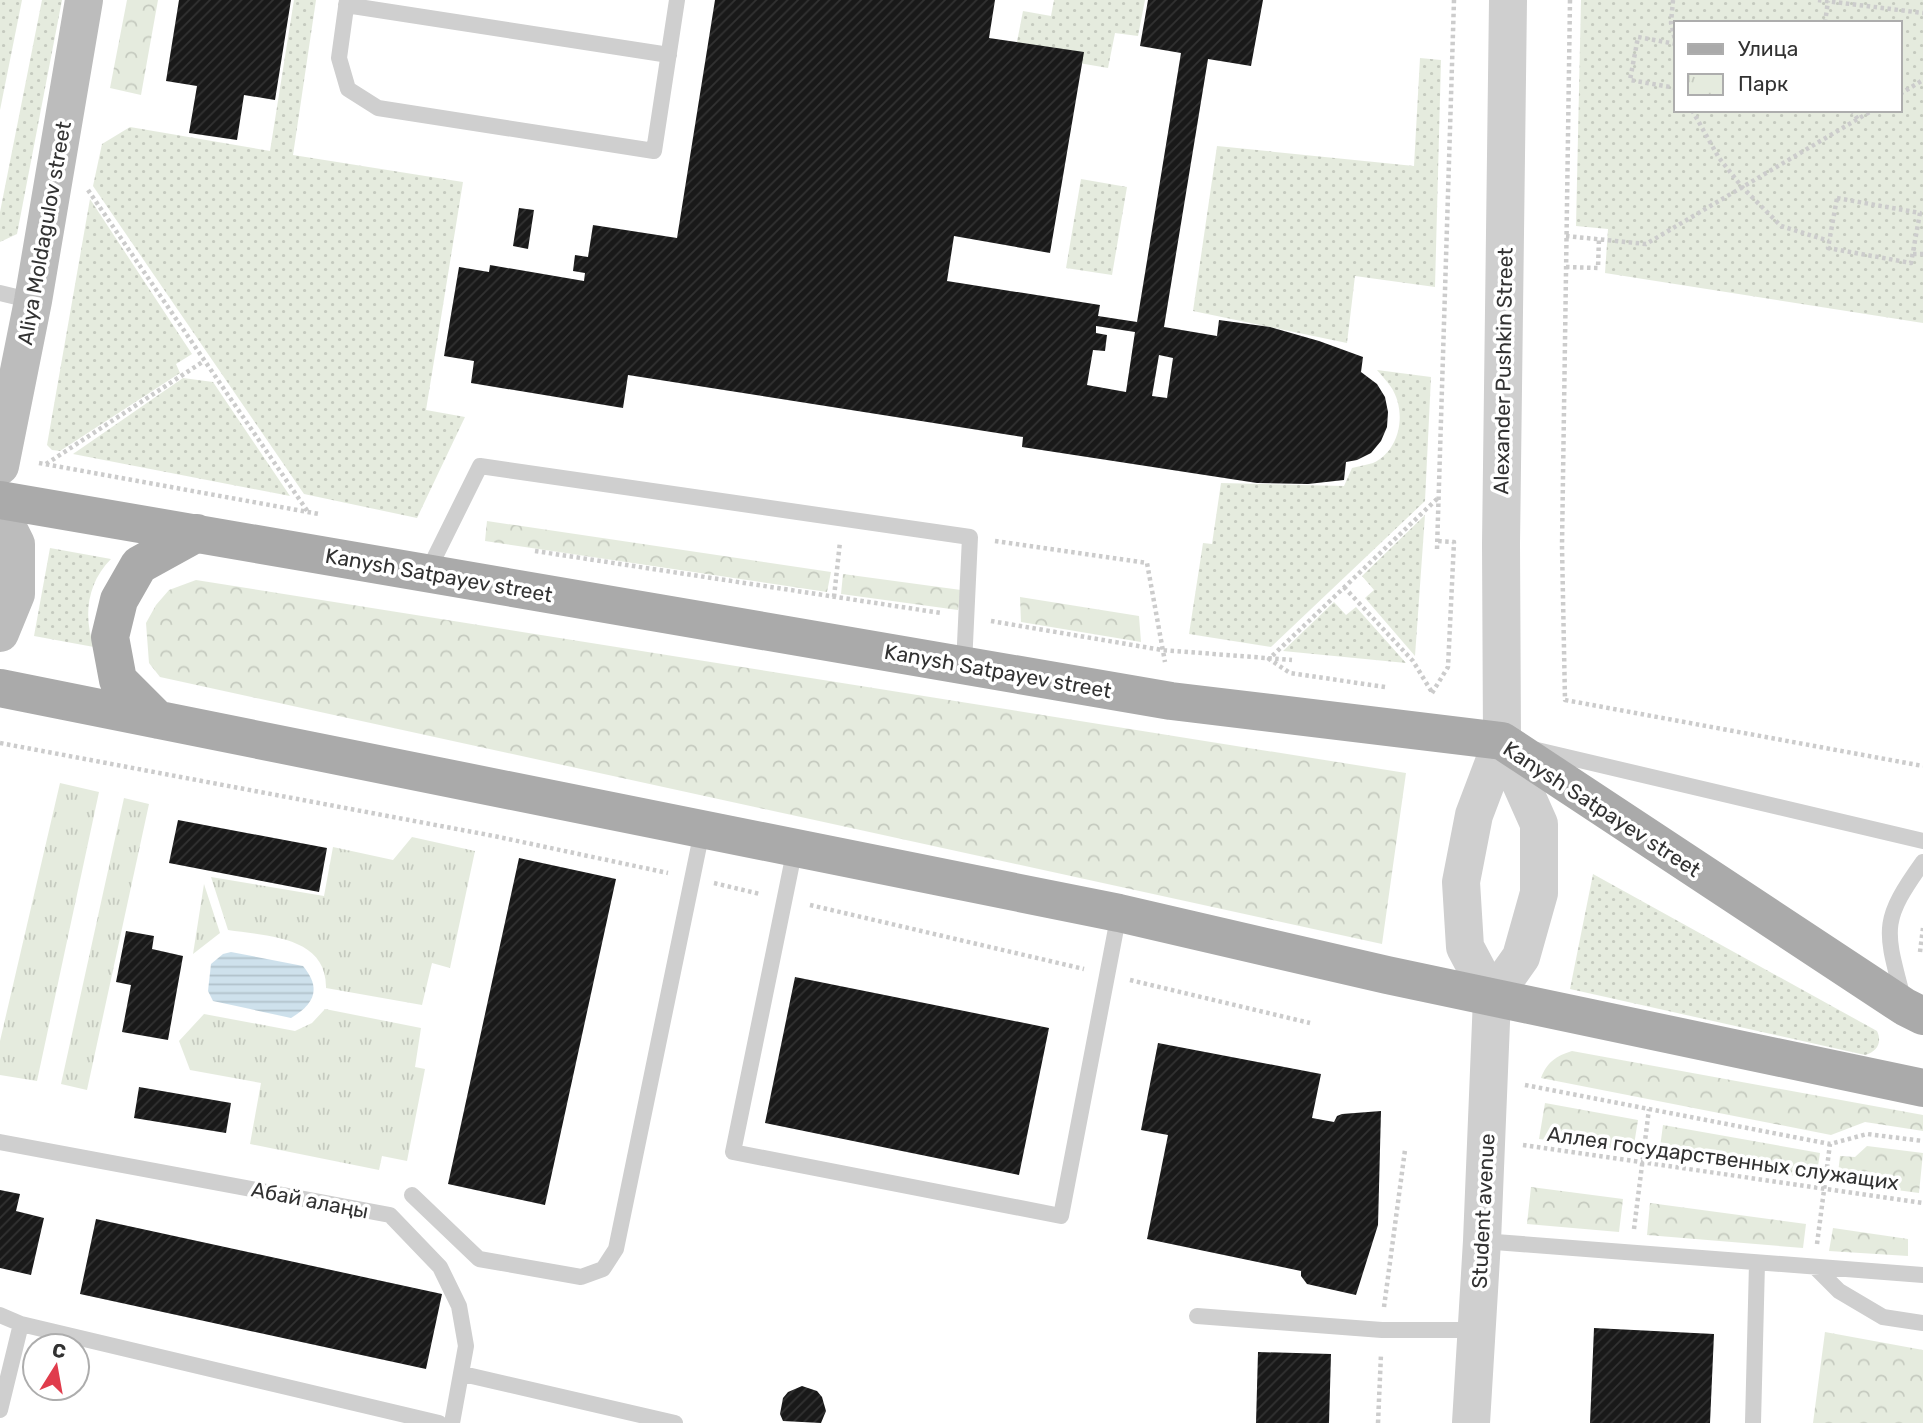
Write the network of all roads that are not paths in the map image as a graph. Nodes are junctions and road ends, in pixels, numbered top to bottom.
1 (85, 0) edge
2 (677, 0) edge
3 (1508, 0) edge
4 (346, 3) edge
5 (668, 55) junction
6 (17, 297) edge
7 (18, 464) edge
8 (0, 500) edge
9 (0, 512) edge
10 (197, 533) junction
11 (427, 573) junction
12 (0, 633) edge
13 (964, 665) junction
14 (0, 688) edge
15 (158, 720) junction
16 (1502, 741) junction
17 (702, 831) junction
18 (1923, 841) edge
19 (795, 848) junction
20 (1923, 862) edge
21 (1119, 913) junction
22 (1492, 998) junction
23 (1914, 1012) edge
24 (1923, 1088) edge
25 (0, 1142) edge
26 (412, 1195) dead end
27 (1482, 1241) junction
28 (1757, 1263) junction
29 (1815, 1267) junction
30 (1923, 1275) edge
31 (0, 1315) edge
32 (1197, 1316) dead end
33 (1923, 1323) edge
34 (21, 1324) junction
35 (1476, 1330) junction
36 (463, 1374) junction
37 (0, 1410) edge
38 (439, 1423) edge
39 (452, 1423) edge
40 (675, 1423) edge
41 (1471, 1423) edge
42 (1754, 1423) edge

1 - 6 main road, Aliya Moldagulov street
2 - 5 lane
3 - 16 street, Alexander Pushkin Street
4 - 5 lane
4 - 5 lane
6 - 7 main road, Aliya Moldagulov street
8 - 10 main road, Kanysh Satpayev street
9 - 12 main road
10 - 11 main road, Kanysh Satpayev street
10 - 15 main road
11 - 13 main road, Kanysh Satpayev street
11 - 13 lane
13 - 16 main road, Kanysh Satpayev street
14 - 15 main road
15 - 17 main road
16 - 18 lane
16 - 22 street
16 - 22 street
16 - 23 main road, Kanysh Satpayev street
17 - 19 main road
17 - 26 lane
19 - 21 main road
19 - 21 lane
20 - 23 lane
21 - 22 main road
22 - 24 main road
22 - 27 street, Student avenue
25 - 36 lane, Абай алаңы
27 - 28 lane
27 - 35 street, Student avenue
28 - 29 lane
28 - 42 lane
29 - 30 lane
29 - 33 lane
31 - 34 lane
32 - 35 lane
34 - 37 lane
34 - 38 lane
35 - 41 street, Student avenue
36 - 39 lane, Абай алаңы
36 - 40 lane

